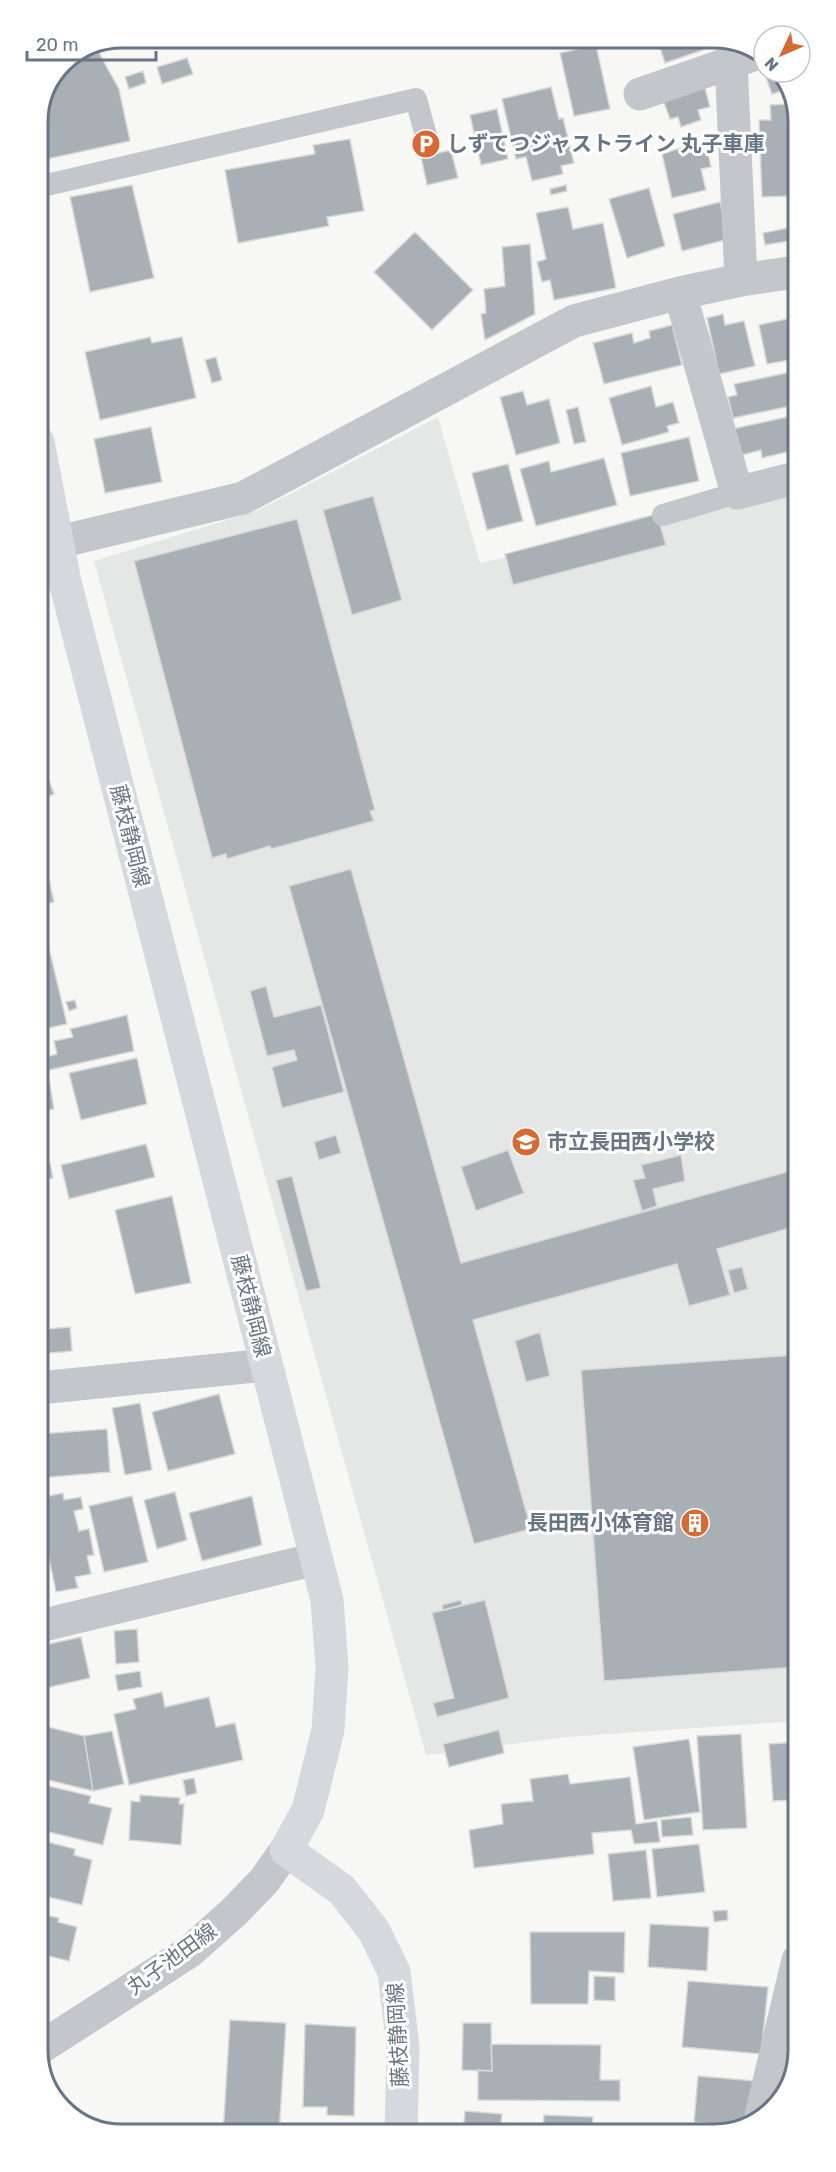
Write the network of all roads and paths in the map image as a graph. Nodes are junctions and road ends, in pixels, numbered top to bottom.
1 (745, 57) edge
2 (640, 93) dead end
3 (428, 143) dead end
4 (48, 185) edge
5 (788, 273) edge
6 (741, 280) junction
7 (681, 293) junction
8 (788, 480) edge
9 (737, 493) junction
10 (663, 515) dead end
11 (48, 545) edge
12 (266, 1365) junction
13 (48, 1387) edge
14 (316, 1559) junction
15 (48, 1624) edge
16 (286, 1850) junction
17 (788, 2002) edge
18 (48, 2039) edge
19 (763, 2106) edge
20 (401, 2124) edge

1 - 2 street
1 - 6 street
3 - 4 lane
5 - 6 street
6 - 7 street
7 - 9 street
7 - 11 street
8 - 9 street
9 - 10 lane
11 - 12 main road, 藤枝静岡線
12 - 13 street
12 - 14 main road, 藤枝静岡線
14 - 15 street
14 - 16 main road, 藤枝静岡線
16 - 18 street, 丸子池田線
16 - 20 main road, 藤枝静岡線
17 - 19 street

